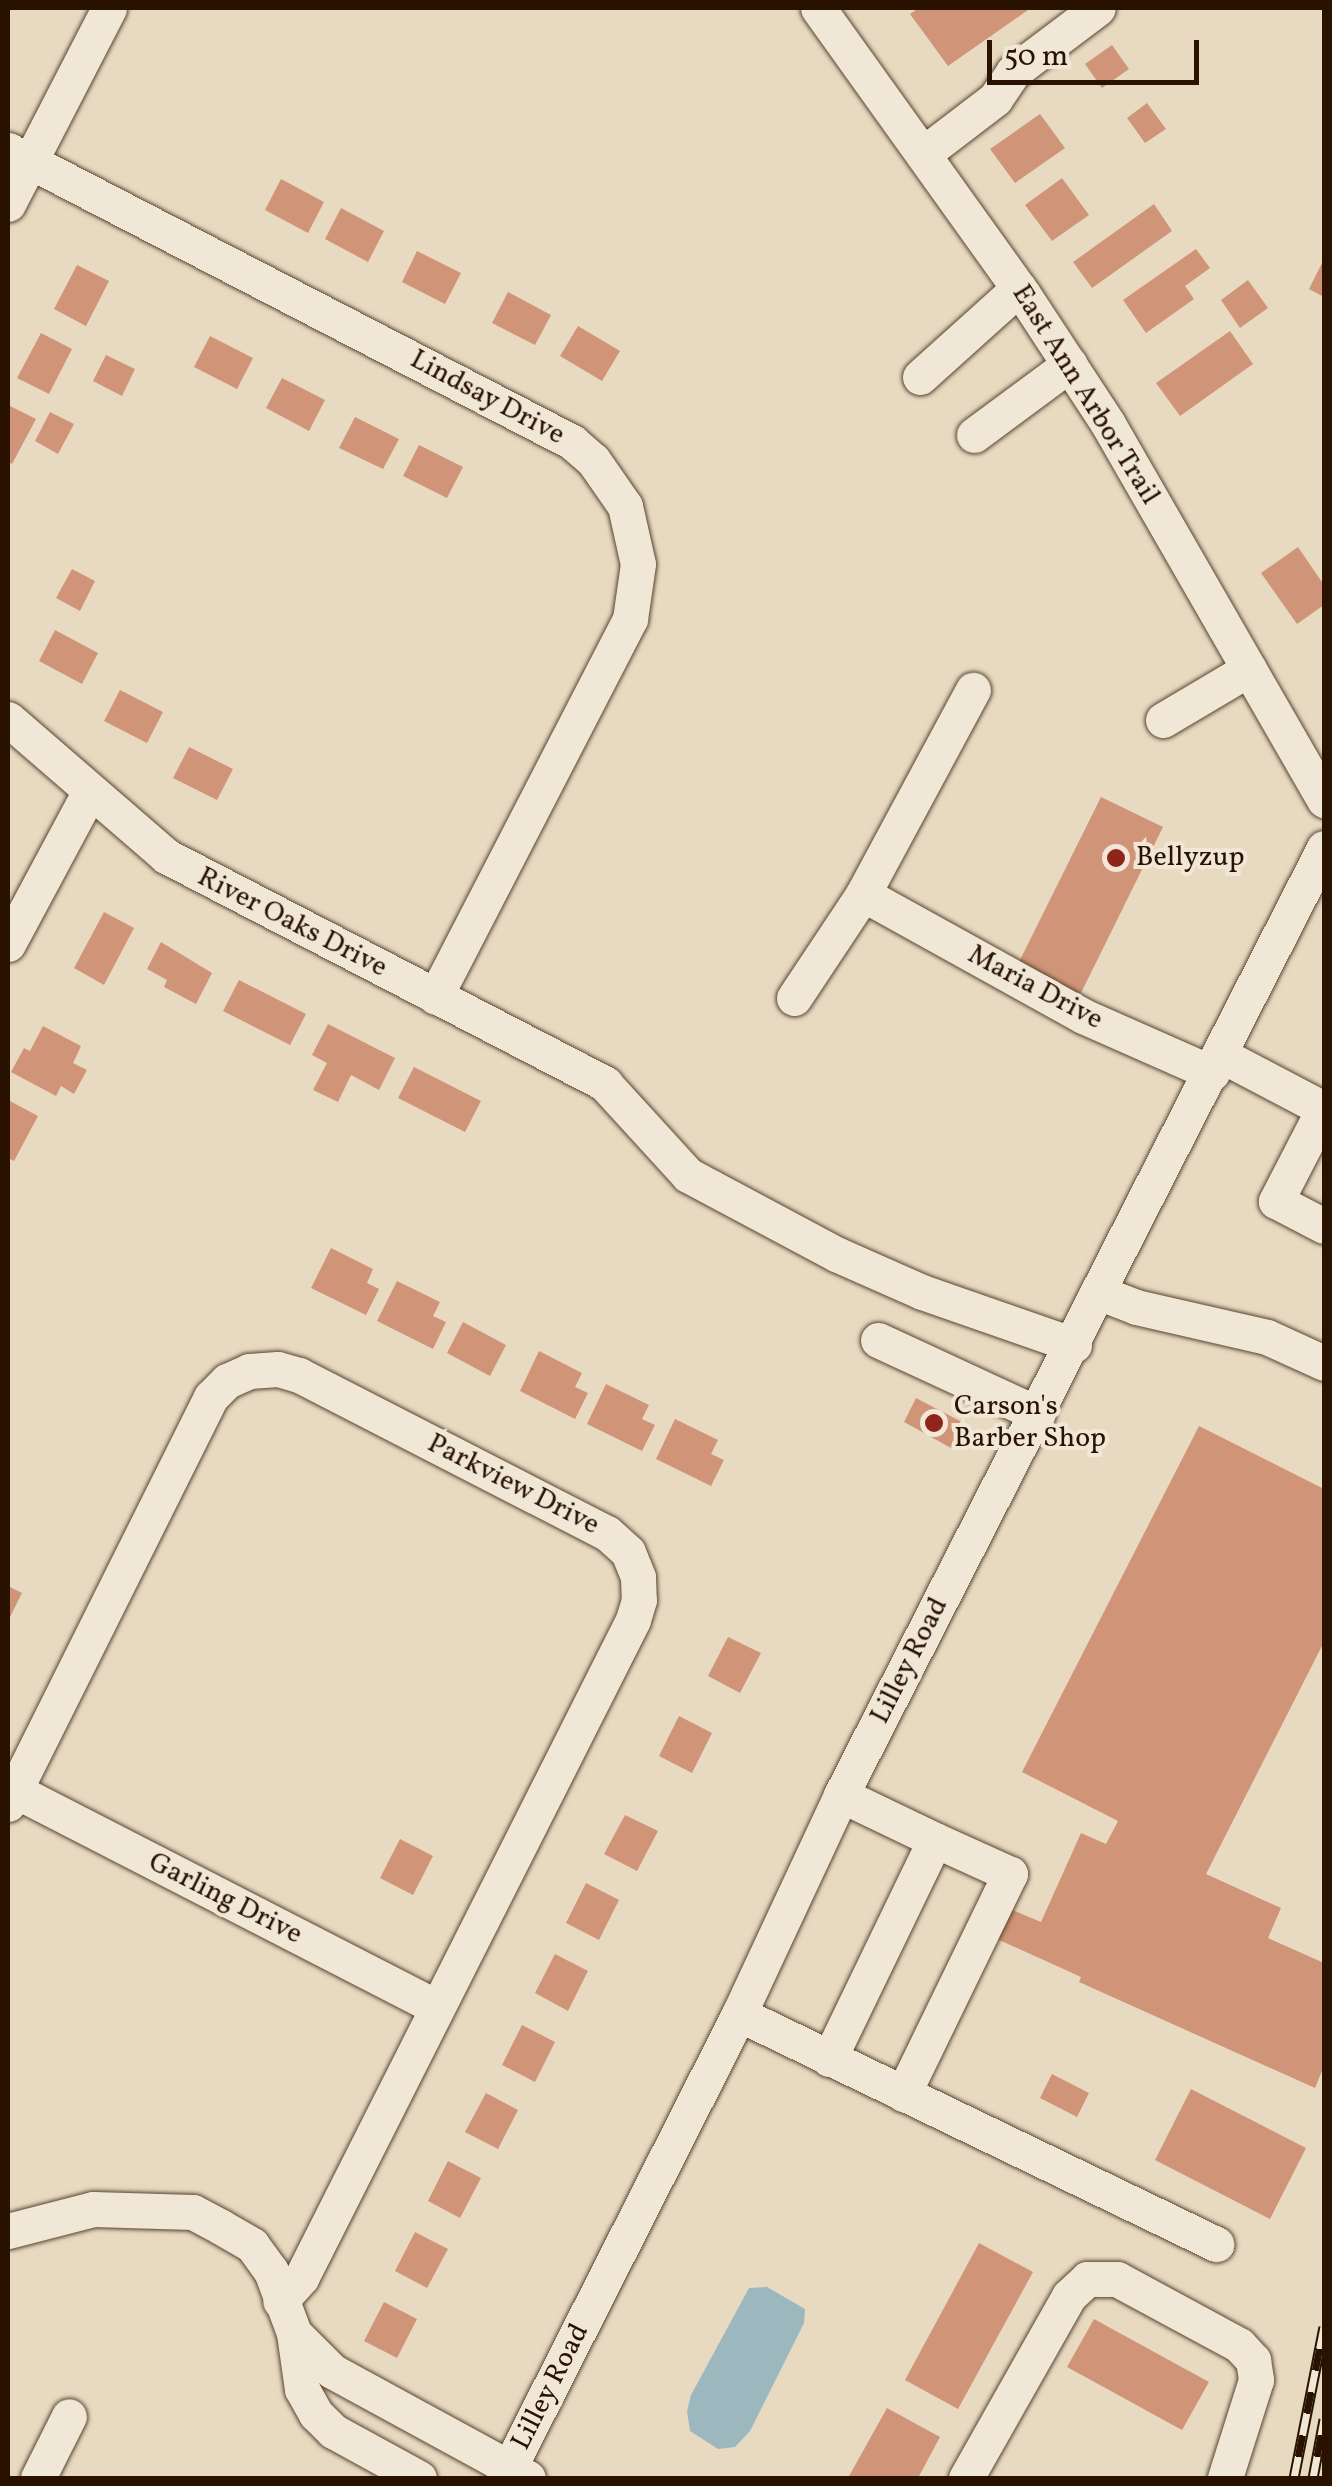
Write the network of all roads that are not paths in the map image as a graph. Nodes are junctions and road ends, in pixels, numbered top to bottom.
1 (109, 8) edge
2 (818, 8) edge
3 (1098, 8) edge
4 (917, 144) junction
5 (18, 156) edge
6 (8, 204) edge
7 (1019, 288) junction
8 (1070, 364) junction
9 (920, 378) dead end
10 (974, 436) dead end
11 (1249, 669) junction
12 (973, 690) dead end
13 (8, 719) edge
14 (1164, 720) dead end
15 (89, 792) junction
16 (1324, 800) edge
17 (1324, 848) edge
18 (864, 894) junction
19 (8, 944) edge
20 (435, 997) junction
21 (794, 998) dead end
22 (1216, 1064) junction
23 (1324, 1108) edge
24 (1324, 1226) edge
25 (1100, 1293) junction
26 (878, 1340) dead end
27 (1074, 1345) junction
28 (1324, 1362) edge
29 (1038, 1414) junction
30 (841, 1795) junction
31 (11, 1797) edge
32 (935, 1840) junction
33 (436, 2007) junction
34 (738, 2014) junction
35 (829, 2058) junction
36 (903, 2094) junction
37 (8, 2230) edge
38 (1216, 2244) dead end
39 (287, 2317) junction
40 (70, 2416) dead end
41 (514, 2475) edge
42 (38, 2478) edge
43 (419, 2478) edge
44 (966, 2478) edge
45 (1225, 2478) edge

1 - 5 street
2 - 4 street, East Ann Arbor Trail
3 - 4 street
4 - 7 street, East Ann Arbor Trail
5 - 6 street
5 - 20 street, Lindsay Drive
7 - 8 street, East Ann Arbor Trail
7 - 9 street
8 - 10 street
8 - 11 street, East Ann Arbor Trail
11 - 14 street
11 - 16 street, East Ann Arbor Trail
12 - 18 street
13 - 15 street, River Oaks Drive
15 - 19 street
15 - 20 street, River Oaks Drive
17 - 22 street, Lilley Road
18 - 21 street
18 - 22 street, Maria Drive
20 - 27 street, River Oaks Drive
22 - 23 street, Maria Drive
22 - 25 street, Lilley Road
23 - 24 street
25 - 27 street, Lilley Road
25 - 28 street
26 - 29 street
27 - 29 street, Lilley Road
29 - 30 street, Lilley Road
30 - 32 street
30 - 34 street, Lilley Road
31 - 33 street, Garling Drive
31 - 33 street, Parkview Drive
32 - 35 street
32 - 36 street
33 - 39 street, Parkview Drive
34 - 35 street
34 - 41 street, Lilley Road
35 - 36 street
36 - 38 street
37 - 39 street
39 - 41 street
39 - 43 street
40 - 42 street
44 - 45 street

